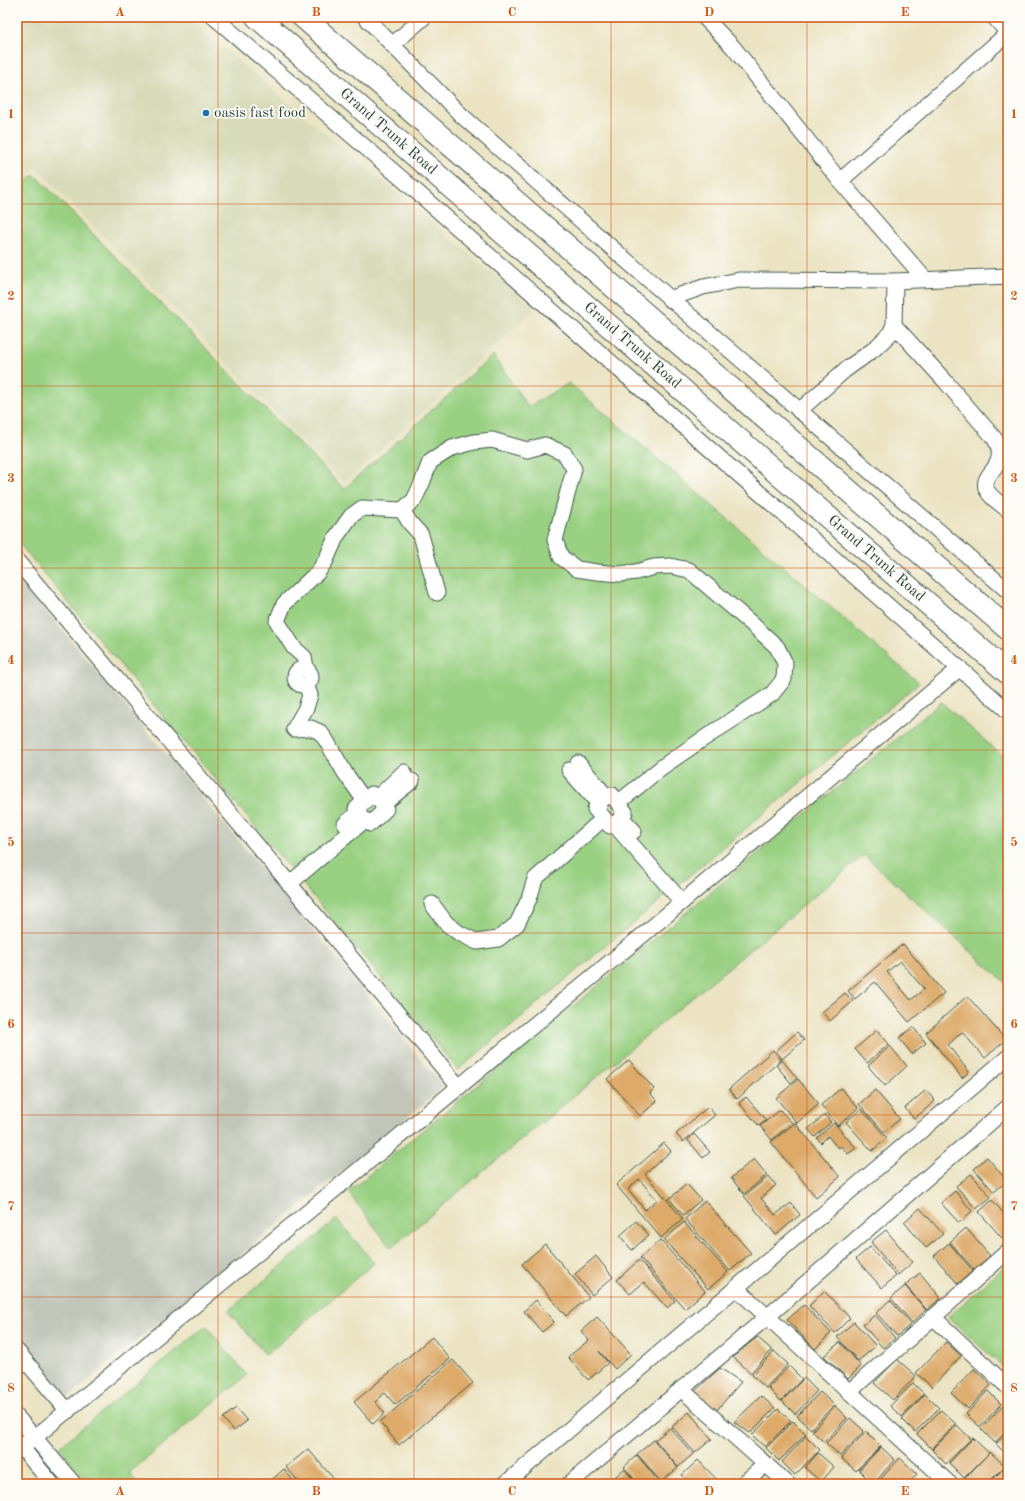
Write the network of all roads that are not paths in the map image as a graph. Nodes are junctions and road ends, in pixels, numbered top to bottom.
1 (214, 17) edge
2 (257, 17) edge
3 (303, 17) edge
4 (365, 17) edge
5 (424, 17) edge
6 (704, 17) edge
7 (994, 17) edge
8 (1008, 33) edge
9 (392, 44) junction
10 (840, 181) junction
11 (1008, 276) edge
12 (925, 280) junction
13 (895, 281) junction
14 (669, 298) junction
15 (894, 325) junction
16 (799, 411) junction
17 (1004, 454) edge
18 (402, 510) junction
19 (1008, 510) edge
20 (17, 561) edge
21 (1008, 591) edge
22 (437, 593) dead end
23 (1008, 629) edge
24 (960, 668) junction
25 (1008, 674) edge
26 (1008, 711) edge
27 (365, 801) junction
28 (618, 803) junction
29 (604, 818) junction
30 (286, 880) junction
31 (686, 899) junction
32 (432, 904) dead end
33 (1008, 1057) edge
34 (459, 1088) junction
35 (1008, 1107) edge
36 (1008, 1251) edge
37 (736, 1288) junction
38 (766, 1316) junction
39 (933, 1318) junction
40 (17, 1350) edge
41 (1008, 1387) edge
42 (681, 1389) junction
43 (849, 1392) junction
44 (68, 1411) junction
45 (17, 1417) edge
46 (35, 1438) junction
47 (20, 1445) edge
48 (766, 1464) junction
49 (944, 1482) edge
50 (52, 1484) edge
51 (74, 1484) edge
52 (505, 1484) edge
53 (569, 1484) edge
54 (743, 1484) edge
55 (788, 1484) edge

1 - 24 street
2 - 25 highway, Grand Trunk Road
3 - 23 highway, Grand Trunk Road
4 - 9 street
5 - 9 street
6 - 10 street
7 - 8 street
8 - 10 street
9 - 14 street
10 - 12 street
11 - 12 street
12 - 13 street
13 - 14 street
13 - 15 street
14 - 16 street
15 - 16 street
15 - 17 street
16 - 21 street
17 - 19 street
18 - 22 street
18 - 27 street
18 - 28 street
20 - 30 street
24 - 26 street
24 - 31 street
27 - 30 street
27 - 30 street
28 - 29 street
28 - 31 street
29 - 31 street
29 - 32 street
30 - 34 street
31 - 34 street
33 - 37 street
34 - 44 street
35 - 38 street
36 - 39 street
37 - 38 street
37 - 52 street
38 - 42 street
38 - 43 street
39 - 41 street
39 - 43 street
40 - 44 street
42 - 48 street
42 - 53 street
43 - 49 street
44 - 46 street
45 - 46 street
46 - 47 street
46 - 51 street
47 - 50 street
48 - 54 street
48 - 55 street

